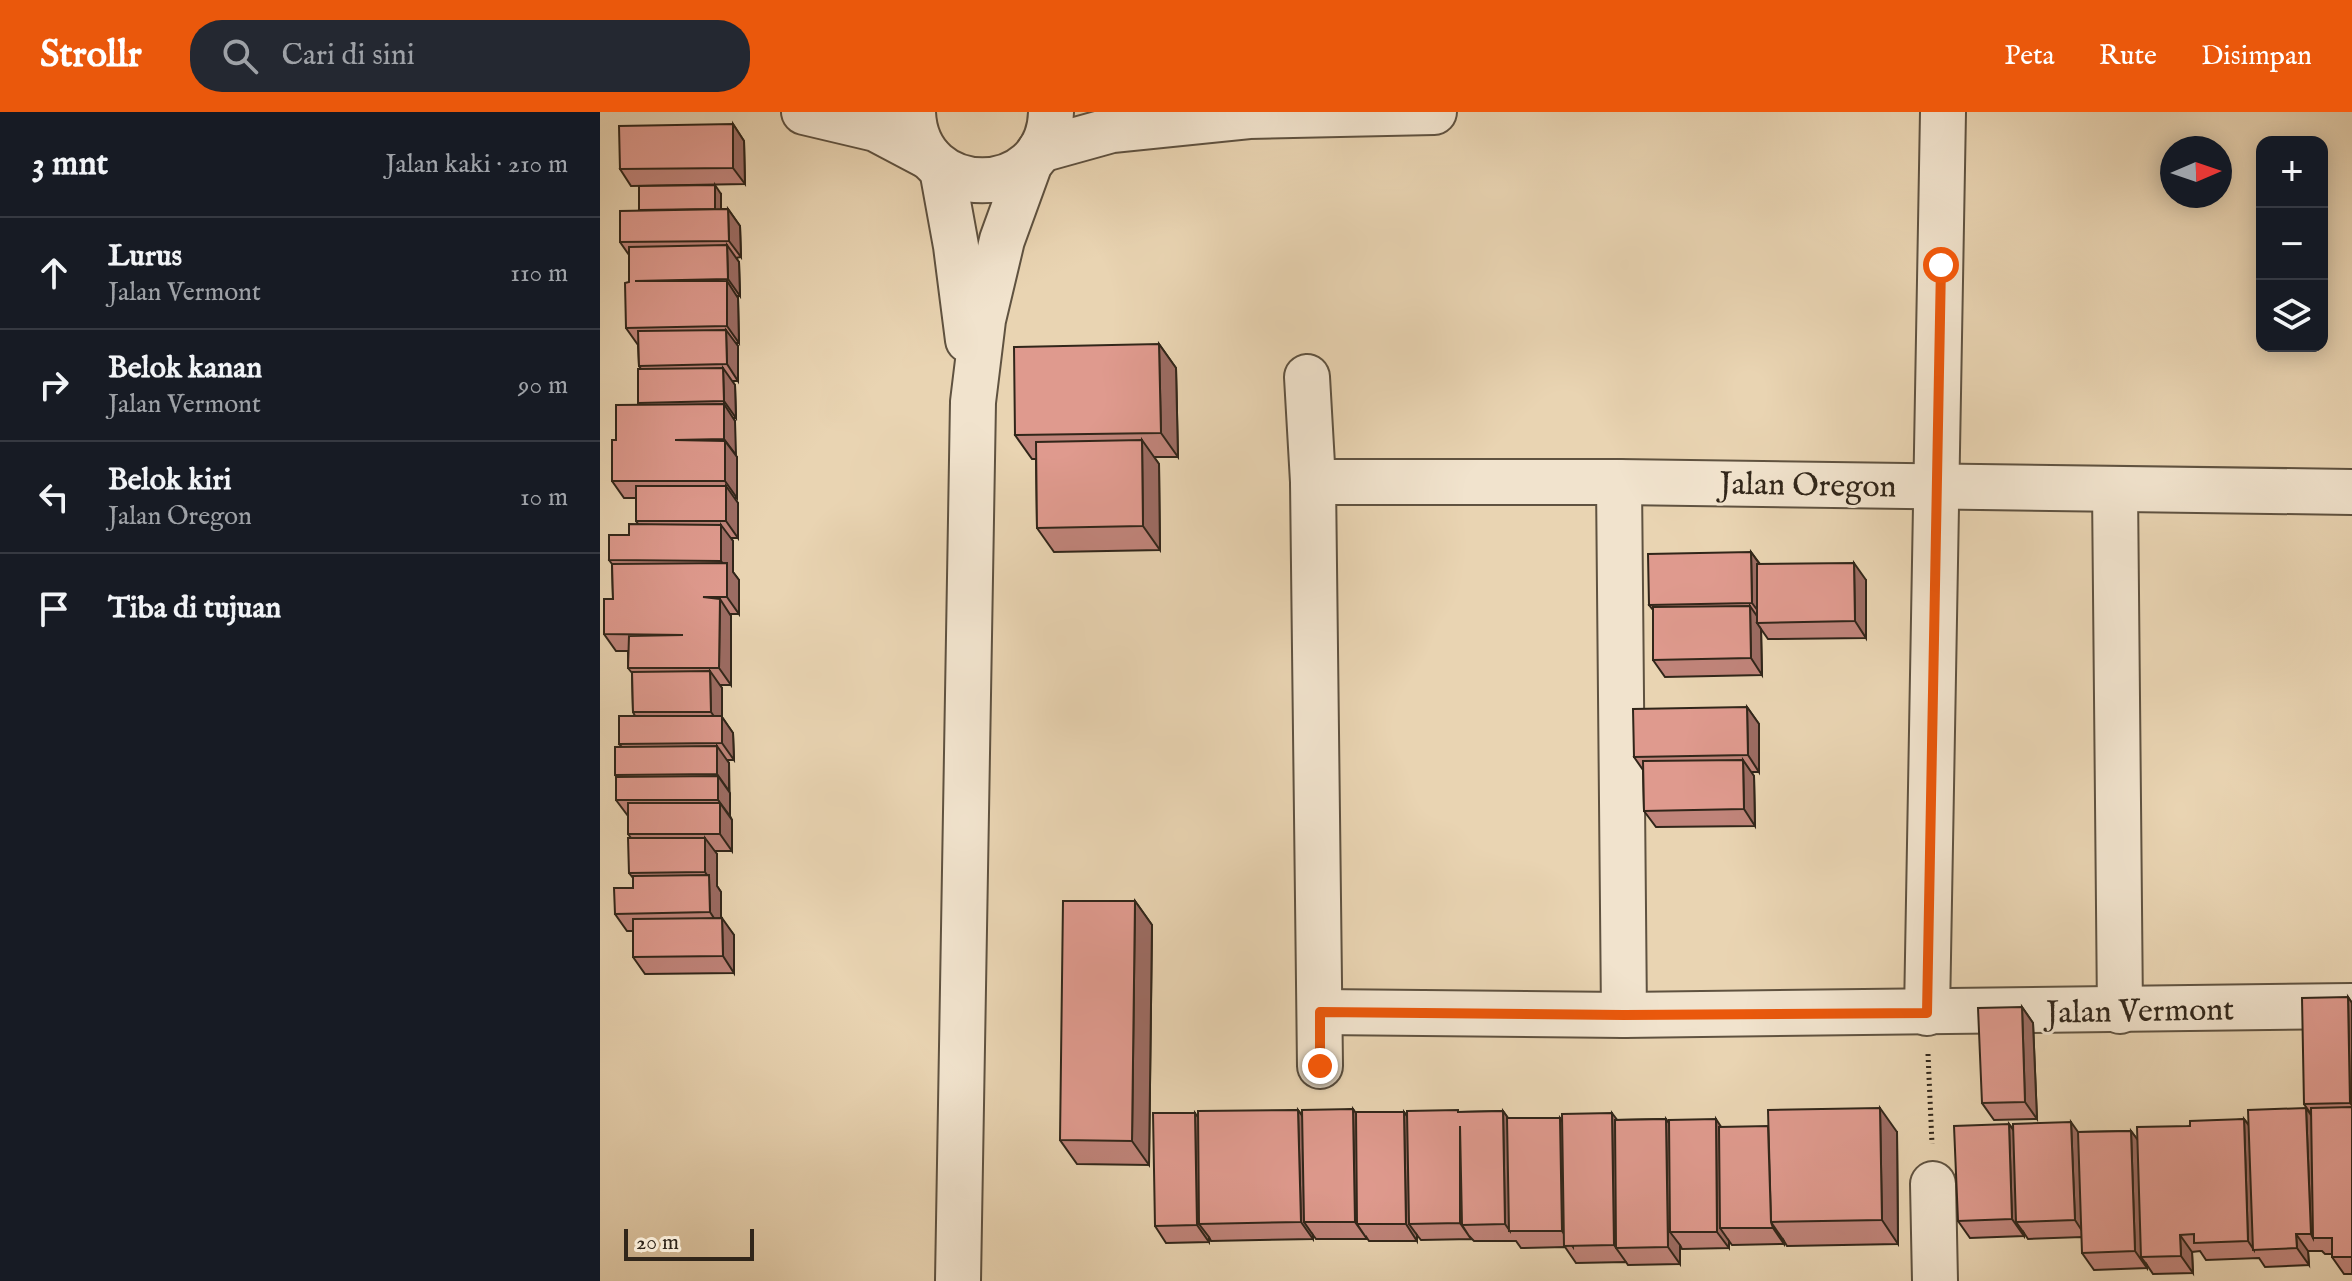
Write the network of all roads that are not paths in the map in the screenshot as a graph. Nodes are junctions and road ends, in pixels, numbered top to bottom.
1 (804, 112) edge
2 (913, 112) edge
3 (1434, 112) edge
4 (1943, 112) edge
5 (1235, 114) edge
6 (1040, 142) edge
7 (936, 163) junction
8 (1307, 377) dead end
9 (973, 402) junction
10 (1313, 482) junction
11 (1619, 482) junction
12 (1937, 486) junction
13 (2115, 489) junction
14 (2352, 492) edge
15 (2352, 1006) edge
16 (2120, 1011) junction
17 (1320, 1012) junction
18 (1927, 1013) junction
19 (1624, 1015) junction
20 (1320, 1066) dead end
21 (1933, 1184) road end
22 (958, 1281) edge
23 (1935, 1281) edge

1 - 7 street
2 - 7 street
3 - 5 street
4 - 12 street
5 - 6 street
6 - 7 street
6 - 9 street
7 - 9 street
8 - 10 street
9 - 22 street
10 - 11 street, Jalan Oregon
10 - 17 street
11 - 12 street, Jalan Oregon
11 - 19 street
12 - 13 street, Jalan Oregon
12 - 18 street
13 - 14 street, Jalan Oregon
13 - 16 street
15 - 16 street, Jalan Vermont
16 - 18 street, Jalan Vermont
17 - 19 street, Jalan Vermont
17 - 20 street
18 - 19 street, Jalan Vermont
21 - 23 street

